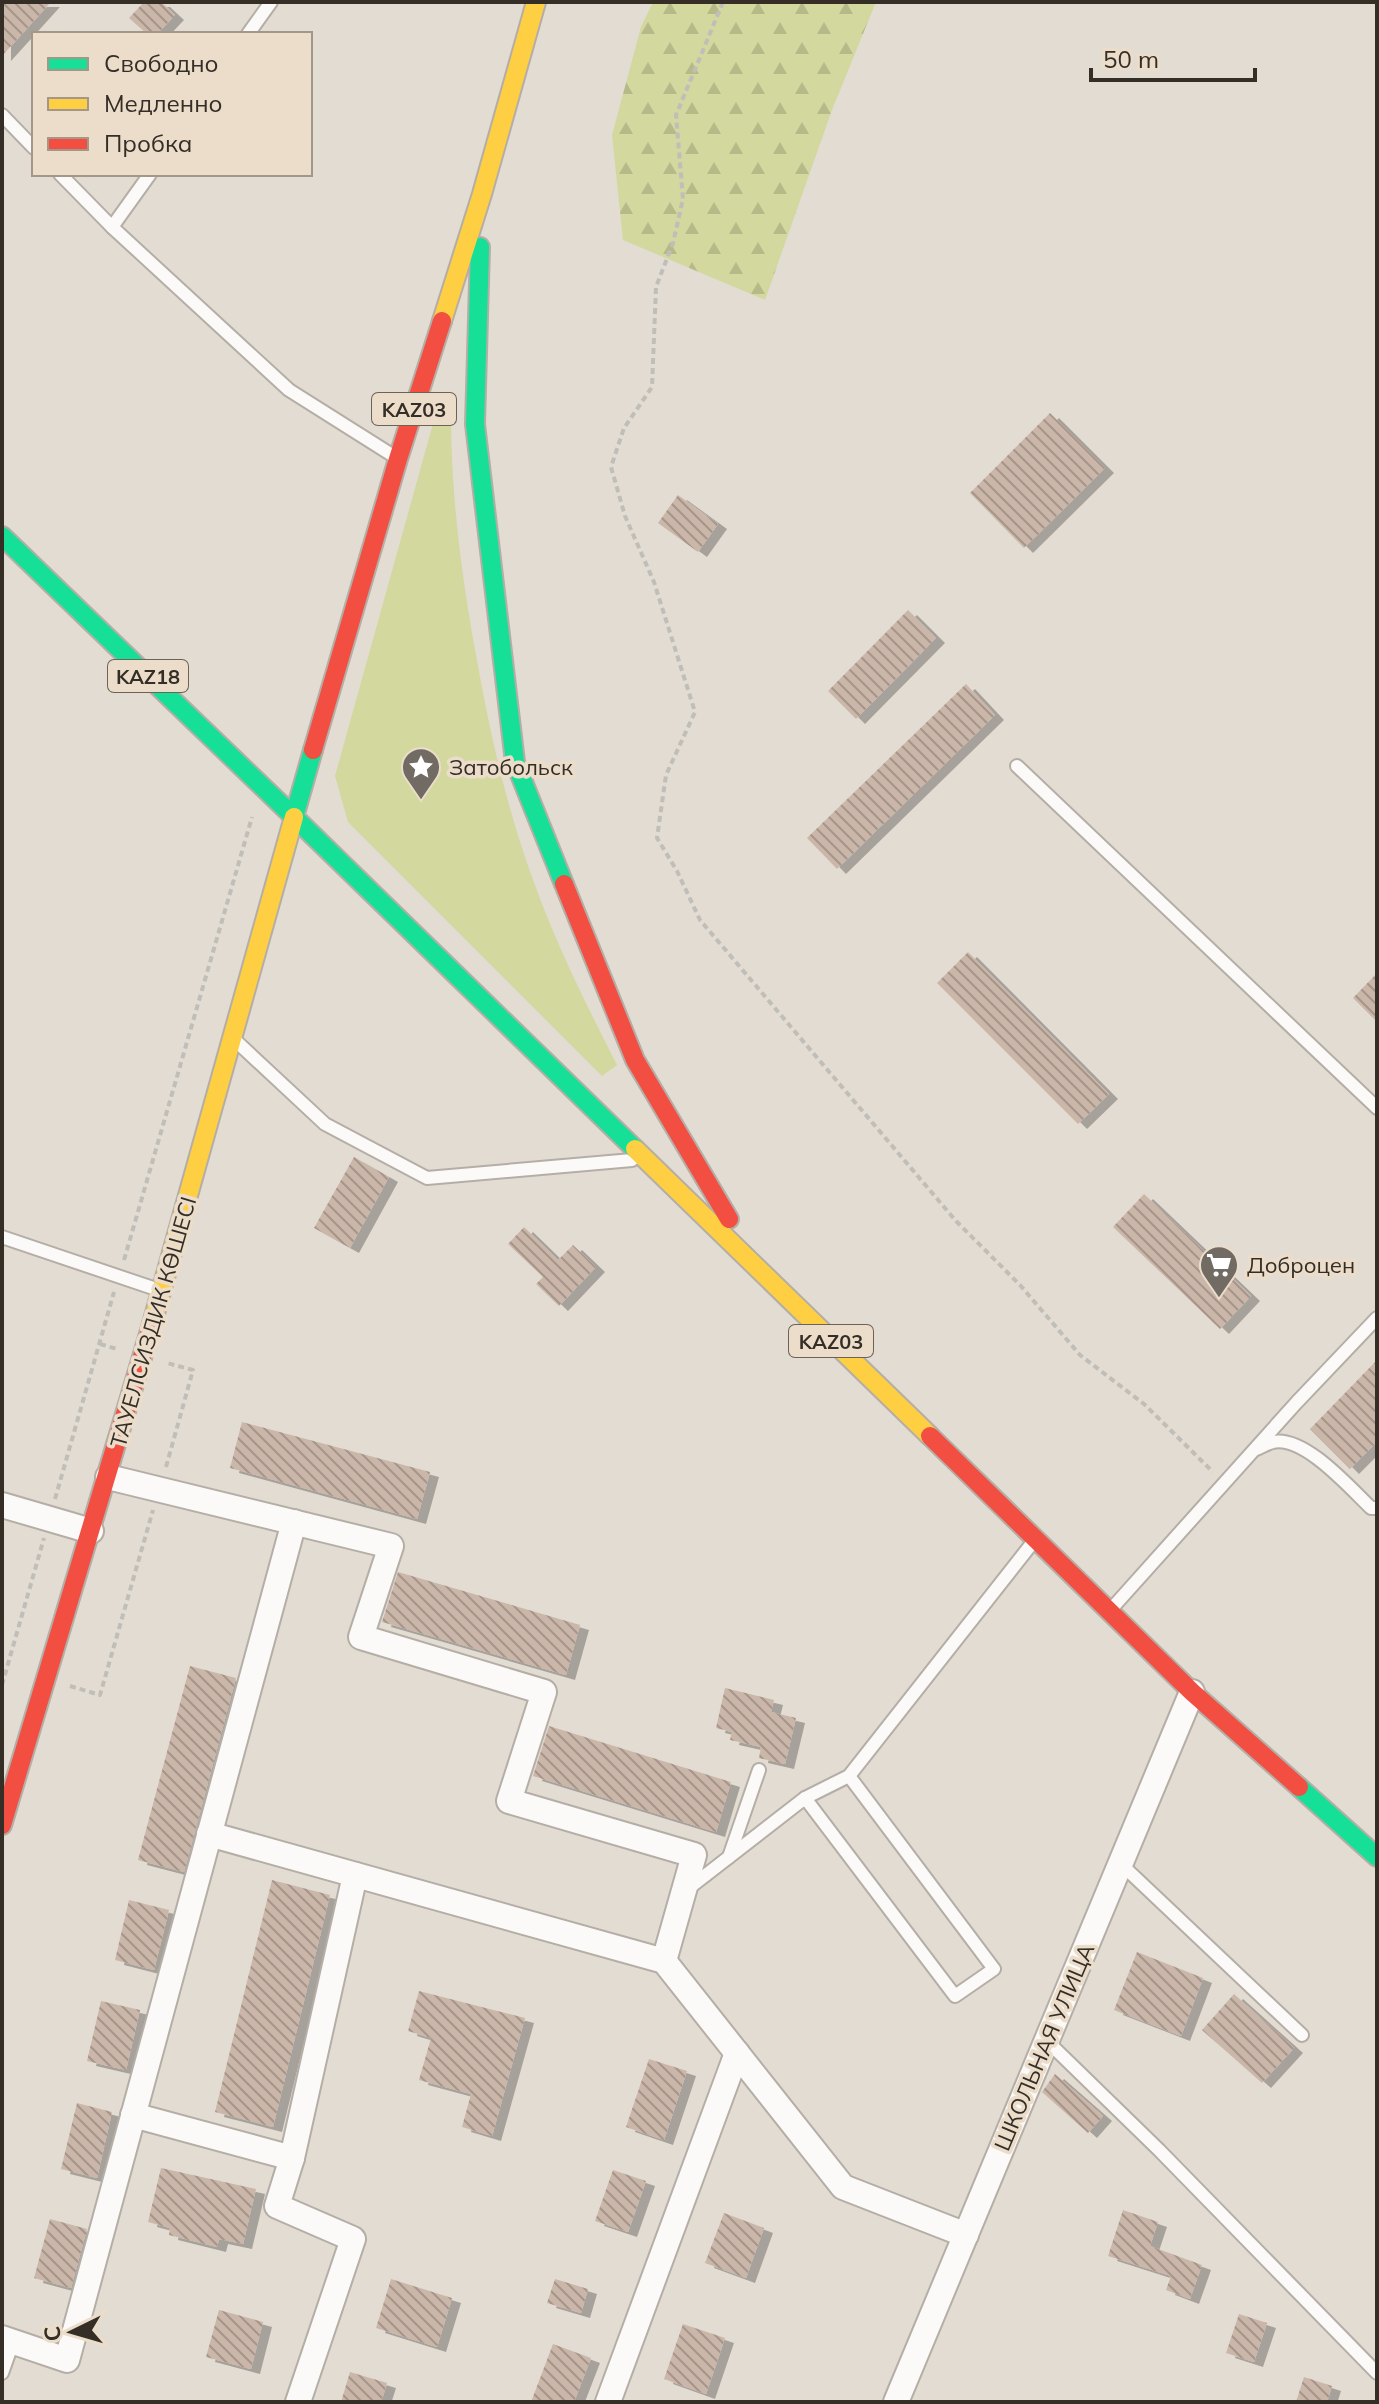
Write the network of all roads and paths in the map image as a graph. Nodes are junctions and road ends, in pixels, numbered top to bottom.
1 (271, 2) edge
2 (536, 2) edge
3 (723, 2) edge
4 (249, 32) edge
5 (2, 115) edge
6 (32, 146) edge
7 (62, 176) edge
8 (149, 176) edge
9 (482, 194) junction
10 (112, 227) junction
11 (398, 459) junction
12 (2, 536) edge
13 (1017, 766) dead end
14 (252, 817) dead end
15 (294, 817) junction
16 (234, 1040) junction
17 (1377, 1108) edge
18 (645, 1158) junction
19 (2, 1237) edge
20 (761, 1273) junction
21 (119, 1276) junction
22 (162, 1291) junction
23 (1377, 1318) edge
24 (100, 1344) junction
25 (143, 1356) junction
26 (1253, 1450) junction
27 (108, 1477) junction
28 (1223, 1484) junction
29 (159, 1489) junction
30 (1377, 1508) edge
31 (5, 1513) edge
32 (50, 1519) junction
33 (294, 1522) junction
34 (91, 1531) junction
35 (1035, 1539) junction
36 (1109, 1611) junction
37 (7, 1667) junction
38 (47, 1678) junction
39 (2, 1685) edge
40 (1192, 1692) junction
41 (759, 1770) dead end
42 (849, 1776) junction
43 (805, 1798) junction
44 (2, 1825) edge
45 (209, 1834) junction
46 (729, 1857) junction
47 (1377, 1857) edge
48 (1121, 1864) junction
49 (355, 1875) junction
50 (683, 1892) junction
51 (664, 1961) junction
52 (1302, 2035) dead end
53 (1047, 2041) junction
54 (737, 2053) junction
55 (133, 2115) junction
56 (292, 2158) junction
57 (966, 2235) junction
58 (8, 2340) edge
59 (2, 2373) edge
60 (1377, 2373) edge
61 (298, 2402) edge
62 (608, 2402) edge
63 (896, 2402) edge

1 - 4 lane
2 - 9 main road, KАZ03
3 - 28 path
5 - 6 lane
7 - 10 lane
8 - 10 lane
9 - 11 main road, KАZ03
9 - 20 main road, KАZ03
10 - 11 lane
11 - 15 main road, KАZ03
12 - 15 main road, KAZ18
13 - 17 lane
14 - 21 path
15 - 16 main road, ТАУЕЛСИЗДИК КӨШЕСІ
15 - 18 main road, KАZ03
16 - 18 lane
16 - 22 main road, ТАУЕЛСИЗДИК КӨШЕСІ
18 - 20 main road, KАZ03
19 - 21 lane
20 - 35 main road, KАZ03
21 - 22 lane
21 - 24 path
22 - 25 main road, ТАУЕЛСИЗДИК КӨШЕСІ
23 - 26 lane
24 - 25 path
24 - 32 path
25 - 27 main road, ТАУЕЛСИЗДИК КӨШЕСІ
25 - 29 path
26 - 28 lane
26 - 30 lane
27 - 29 street
27 - 34 main road, ТАУЕЛСИЗДИК КӨШЕСІ
28 - 36 lane
29 - 33 street
29 - 38 path
31 - 32 street
32 - 34 street
32 - 37 path
33 - 45 street
33 - 50 street
34 - 38 main road, ТАУЕЛСИЗДИК КӨШЕСІ
35 - 36 main road, KАZ03
35 - 42 lane
36 - 40 main road, KАZ03
37 - 38 path
37 - 39 path
38 - 44 main road, ТАУЕЛСИЗДИК КӨШЕСІ
40 - 47 main road, KАZ03
40 - 48 street, ШКОЛЬНАЯ УЛИЦА
41 - 46 lane
42 - 43 lane
42 - 43 lane
43 - 46 lane
45 - 49 street
45 - 55 street
46 - 50 lane
48 - 52 lane
48 - 53 street, ШКОЛЬНАЯ УЛИЦА
49 - 51 street
49 - 56 street
50 - 51 street
51 - 54 street
53 - 57 street, ШКОЛЬНАЯ УЛИЦА
53 - 60 lane
54 - 57 street
54 - 62 street
55 - 56 street
55 - 58 street
56 - 61 street
57 - 63 street, ШКОЛЬНАЯ УЛИЦА
58 - 59 lane

